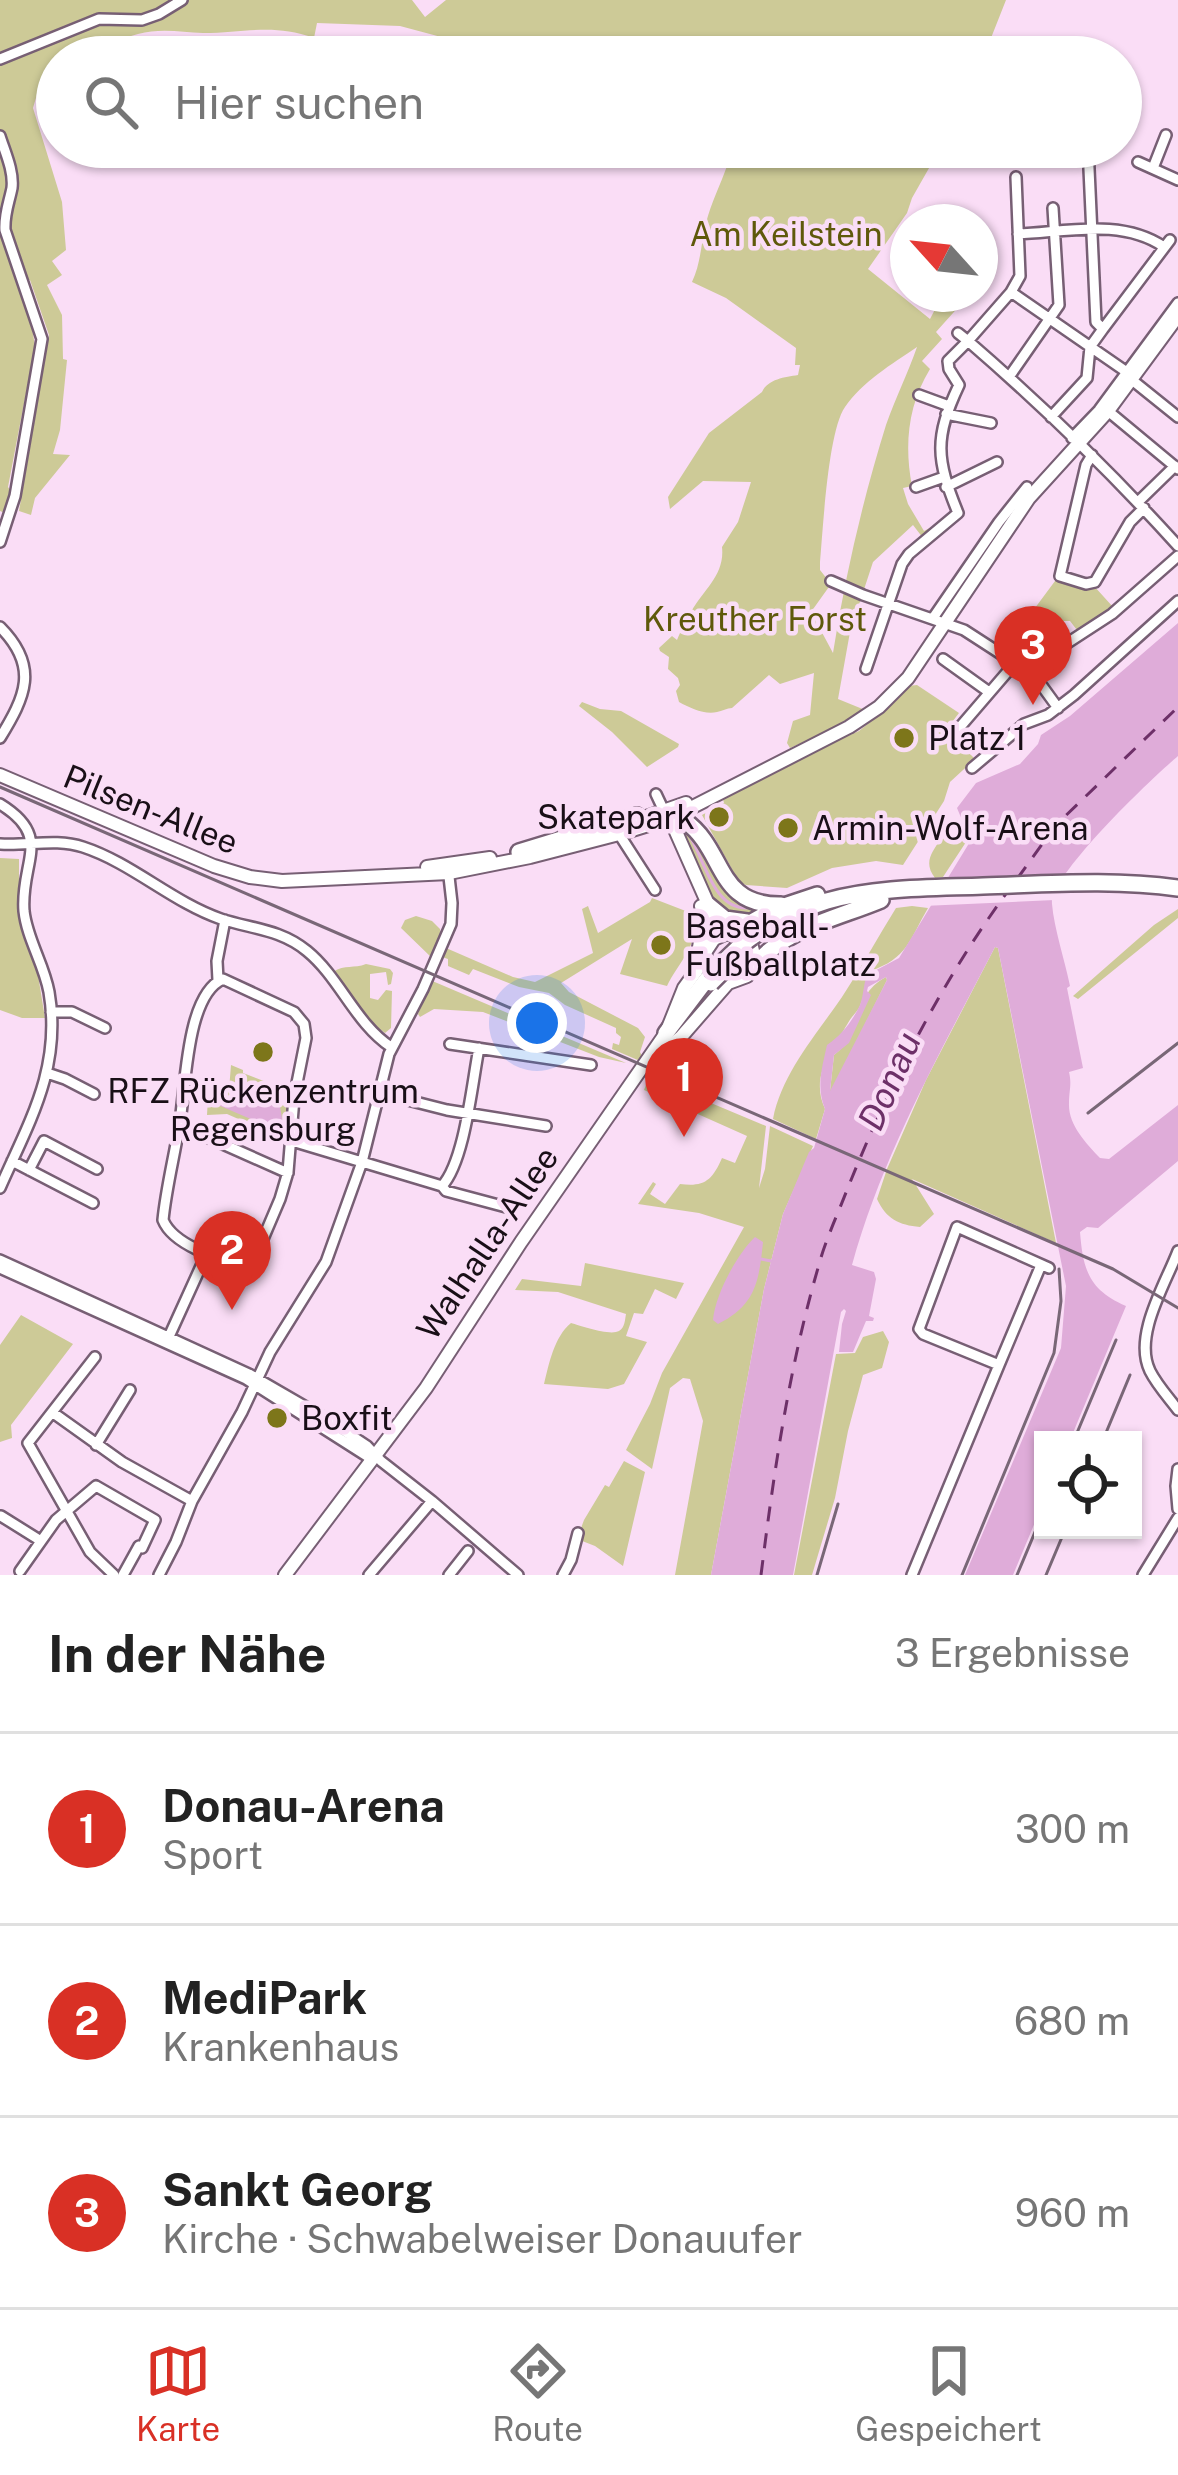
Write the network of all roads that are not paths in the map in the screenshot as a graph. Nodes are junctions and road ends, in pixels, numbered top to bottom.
1 (182, 0) edge
2 (57, 36) edge
3 (36, 44) edge
4 (0, 59) edge
5 (1166, 135) dead end
6 (0, 136) edge
7 (1142, 164) edge
8 (1089, 168) edge
9 (1153, 168) junction
10 (1016, 176) dead end
11 (1178, 180) edge
12 (4, 202) edge
13 (1053, 208) dead end
14 (1092, 230) junction
15 (1054, 232) junction
16 (1018, 235) junction
17 (1011, 292) junction
18 (1178, 303) edge
19 (1178, 316) edge
20 (1049, 320) junction
21 (1103, 329) junction
22 (963, 337) junction
23 (1090, 347) junction
24 (1009, 376) junction
25 (1131, 376) junction
26 (919, 395) dead end
27 (947, 410) junction
28 (1108, 411) junction
29 (1176, 411) edge
30 (1051, 417) junction
31 (991, 423) dead end
32 (1076, 441) junction
33 (1092, 455) junction
34 (997, 462) dead end
35 (1177, 468) edge
36 (945, 482) junction
37 (916, 487) dead end
38 (1027, 487) dead end
39 (1141, 505) junction
40 (0, 542) edge
41 (1178, 545) edge
42 (1178, 556) edge
43 (832, 581) dead end
44 (1178, 601) edge
45 (888, 603) junction
46 (938, 620) junction
47 (0, 627) edge
48 (943, 659) dead end
49 (1015, 663) junction
50 (1029, 668) junction
51 (866, 669) dead end
52 (989, 692) junction
53 (1058, 708) junction
54 (960, 727) dead end
55 (0, 738) edge
56 (972, 768) dead end
57 (0, 775) edge
58 (656, 794) dead end
59 (0, 804) edge
60 (638, 815) dead end
61 (671, 818) junction
62 (619, 834) junction
63 (0, 844) edge
64 (31, 844) junction
65 (519, 852) junction
66 (492, 861) junction
67 (448, 868) junction
68 (655, 890) dead end
69 (1178, 891) edge
70 (879, 895) junction
71 (704, 905) junction
72 (784, 905) junction
73 (225, 920) junction
74 (741, 941) junction
75 (711, 974) junction
76 (218, 980) junction
77 (51, 1012) junction
78 (105, 1028) dead end
79 (669, 1035) junction
80 (450, 1044) dead end
81 (392, 1047) junction
82 (479, 1048) junction
83 (659, 1055) junction
84 (590, 1065) dead end
85 (47, 1073) junction
86 (380, 1093) junction
87 (94, 1094) dead end
88 (467, 1113) junction
89 (180, 1125) junction
90 (546, 1126) dead end
91 (292, 1141) junction
92 (12, 1161) junction
93 (362, 1162) junction
94 (97, 1169) dead end
95 (28, 1170) junction
96 (287, 1173) junction
97 (442, 1186) junction
98 (0, 1188) edge
99 (93, 1204) dead end
100 (506, 1207) dead end
101 (1178, 1251) edge
102 (207, 1253) junction
103 (0, 1264) edge
104 (164, 1336) junction
105 (95, 1357) dead end
106 (999, 1365) junction
107 (255, 1381) junction
108 (130, 1390) dead end
109 (1178, 1410) edge
110 (52, 1412) junction
111 (96, 1445) junction
112 (376, 1458) junction
113 (1178, 1469) edge
114 (192, 1501) junction
115 (432, 1501) junction
116 (1178, 1508) edge
117 (68, 1510) junction
118 (1, 1516) edge
119 (1178, 1518) edge
120 (578, 1533) dead end
121 (41, 1541) junction
122 (468, 1551) dead end
123 (20, 1571) dead end
124 (118, 1575) edge
125 (159, 1575) edge
126 (285, 1575) edge
127 (294, 1575) edge
128 (369, 1575) edge
129 (449, 1575) edge
130 (518, 1575) edge
131 (562, 1575) edge
132 (912, 1575) edge
133 (1143, 1575) edge

1 - 2 street
3 - 4 street
5 - 9 street
6 - 12 street
7 - 9 street
8 - 14 street
9 - 11 street
10 - 16 street
12 - 40 street
13 - 15 street
14 - 15 street
14 - 21 street
14 - 21 street
15 - 16 street
15 - 20 street
16 - 17 street
17 - 20 street
17 - 22 street
18 - 25 street
19 - 25 main road
20 - 23 street
20 - 24 street
21 - 23 street
22 - 24 street
22 - 27 street
23 - 25 street
23 - 30 street
24 - 30 street
25 - 28 main road
25 - 29 street
25 - 32 street
26 - 27 street
27 - 31 street
27 - 36 street
28 - 32 main road
28 - 35 street
30 - 32 street
32 - 33 street
32 - 46 main road
33 - 39 street
33 - 39 street
34 - 36 street
35 - 39 street
36 - 37 street
36 - 45 street
38 - 46 street
39 - 41 street
42 - 50 street
43 - 45 street
44 - 53 street
45 - 46 street
45 - 51 street
46 - 49 street
46 - 61 main road
47 - 55 street
48 - 52 street
49 - 50 street
49 - 52 street
50 - 53 street
52 - 54 street
53 - 56 street
57 - 67 main road, Pilsen-Allee
58 - 61 street
59 - 64 street
60 - 65 highway
61 - 62 main road
61 - 65 main road
61 - 71 main road
61 - 72 highway
62 - 66 main road
62 - 68 street
63 - 64 street
64 - 73 street
64 - 77 street
65 - 66 main road
66 - 67 main road, Pilsen-Allee
67 - 81 street
69 - 70 highway
70 - 72 highway
70 - 74 highway
71 - 74 main road
71 - 74 highway
71 - 75 main road
72 - 74 highway
73 - 76 street
73 - 81 street
74 - 75 highway, Walhalla-Allee
74 - 75 main road
75 - 79 highway, Walhalla-Allee
75 - 83 main road
76 - 89 street
76 - 91 street
77 - 78 street
77 - 85 street
79 - 83 main road, Walhalla-Allee
79 - 112 main road, Walhalla-Allee
80 - 82 street
81 - 86 street
82 - 84 street
82 - 88 street
83 - 112 main road, Walhalla-Allee
85 - 87 street
85 - 92 street
86 - 88 street
86 - 93 street
88 - 90 street
88 - 97 street
89 - 96 street
89 - 102 street
91 - 93 street
91 - 96 street
92 - 95 street
92 - 98 street
93 - 97 street
93 - 107 street
94 - 95 street
95 - 99 street
96 - 102 street
97 - 100 street
101 - 109 street
102 - 104 street
103 - 104 street
104 - 107 street
105 - 110 street
106 - 106 street
106 - 132 street
107 - 112 street
107 - 114 street
108 - 111 street
110 - 111 street
110 - 117 street
111 - 114 street
112 - 115 street
112 - 126 main road, Walhalla-Allee
112 - 127 main road, Walhalla-Allee
113 - 116 street
114 - 125 street
115 - 128 street
115 - 130 street
117 - 121 street
117 - 124 street
117 - 124 street
118 - 121 street
119 - 133 street
120 - 131 street
121 - 123 street
122 - 129 street

